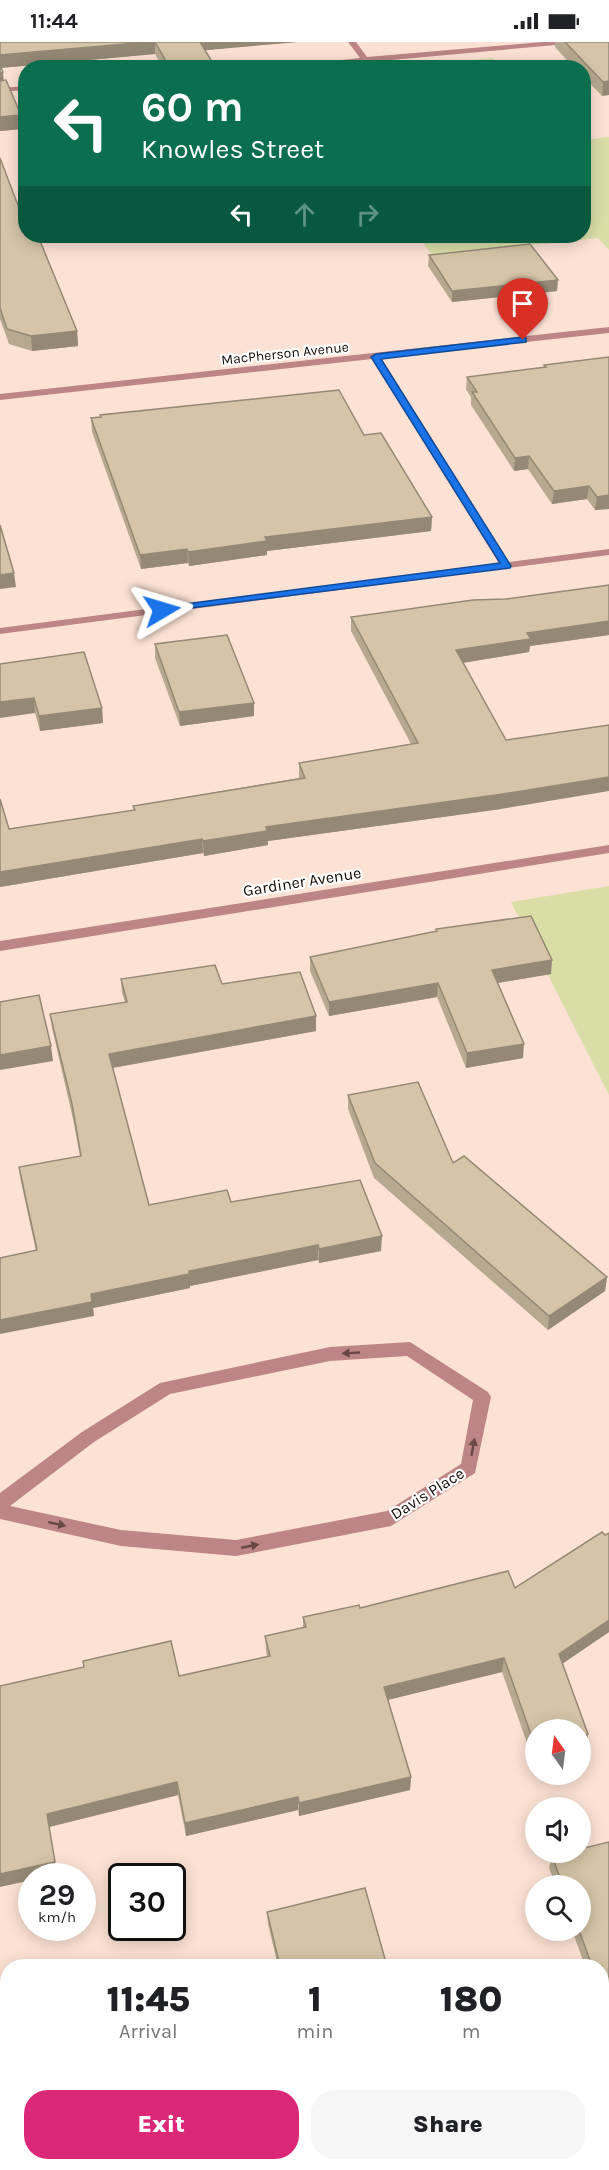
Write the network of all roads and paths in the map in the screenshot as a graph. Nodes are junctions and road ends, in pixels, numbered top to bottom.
1 (352, 42) edge
2 (567, 42) edge
3 (365, 60) joint
4 (18, 89) edge
5 (0, 90) edge
6 (609, 330) edge
7 (376, 357) junction
8 (0, 398) edge
9 (609, 552) edge
10 (506, 566) junction
11 (0, 631) edge
12 (609, 849) edge
13 (0, 946) edge
14 (0, 1503) edge
15 (0, 1511) edge

1 - 3 street
2 - 3 street
4 - 5 street
6 - 7 street, MacPherson Avenue
7 - 8 street, MacPherson Avenue
7 - 10 street
9 - 10 street
10 - 11 street
12 - 13 street, Gardiner Avenue
15 -> 14 street, Davis Place

